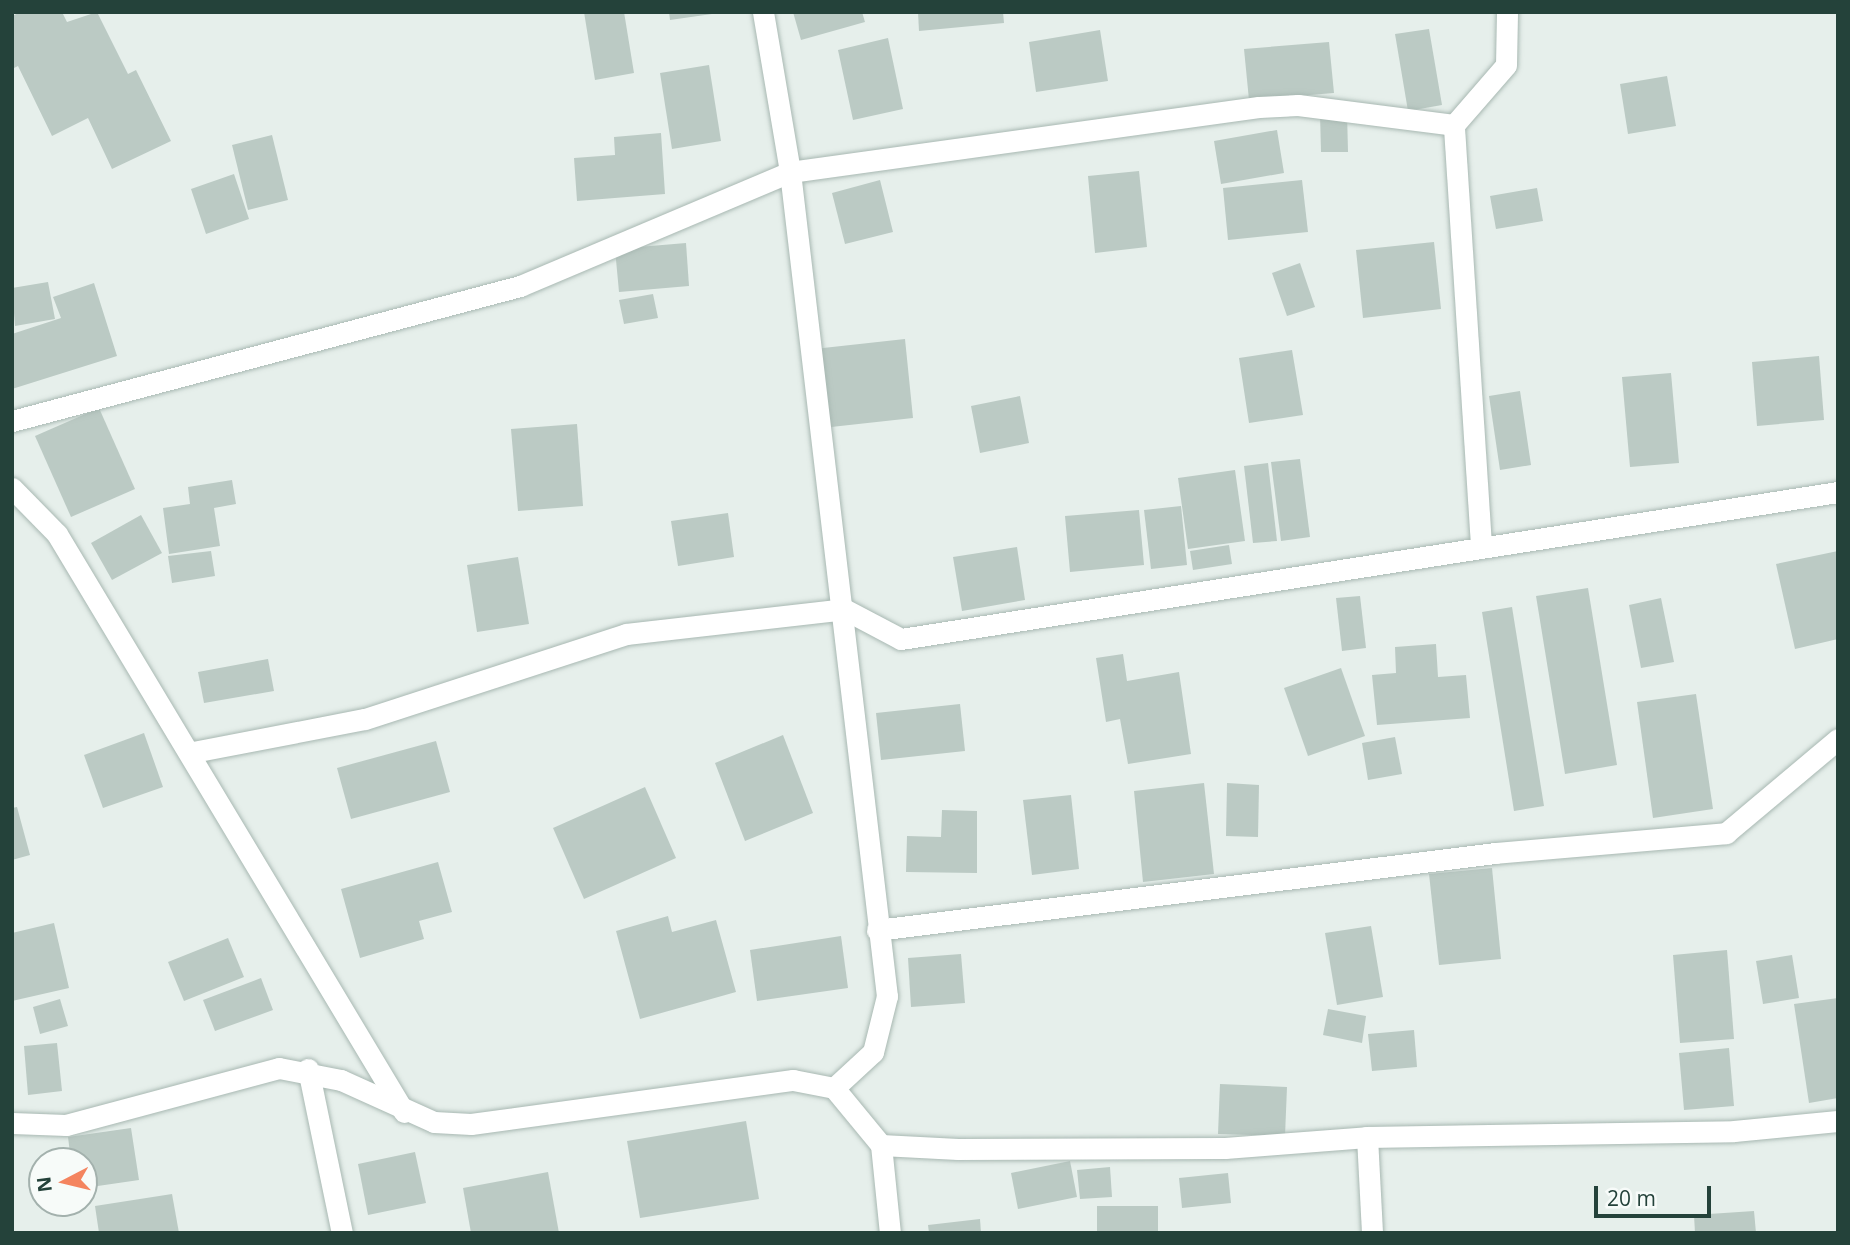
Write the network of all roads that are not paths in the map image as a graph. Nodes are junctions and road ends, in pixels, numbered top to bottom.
1 (763, 12) edge
2 (1507, 12) edge
3 (1454, 125) junction
4 (790, 172) junction
5 (12, 421) edge
6 (12, 488) edge
7 (1838, 492) edge
8 (1481, 545) junction
9 (845, 609) junction
10 (1838, 739) edge
11 (193, 752) junction
12 (877, 930) junction
13 (308, 1069) junction
14 (834, 1088) junction
15 (404, 1112) junction
16 (1838, 1121) edge
17 (12, 1123) edge
18 (1367, 1137) junction
19 (881, 1145) junction
20 (342, 1233) edge
21 (890, 1233) edge
22 (1372, 1233) edge

1 - 4 street
2 - 3 street
3 - 4 street
3 - 8 street
4 - 5 street
4 - 9 street
6 - 11 street
7 - 8 street
8 - 9 street
9 - 11 street
9 - 12 street
10 - 12 street
11 - 15 street
12 - 14 street
13 - 15 street
13 - 17 street
13 - 20 street
14 - 15 street
14 - 19 street
16 - 18 street
18 - 19 street
18 - 22 street
19 - 21 street

